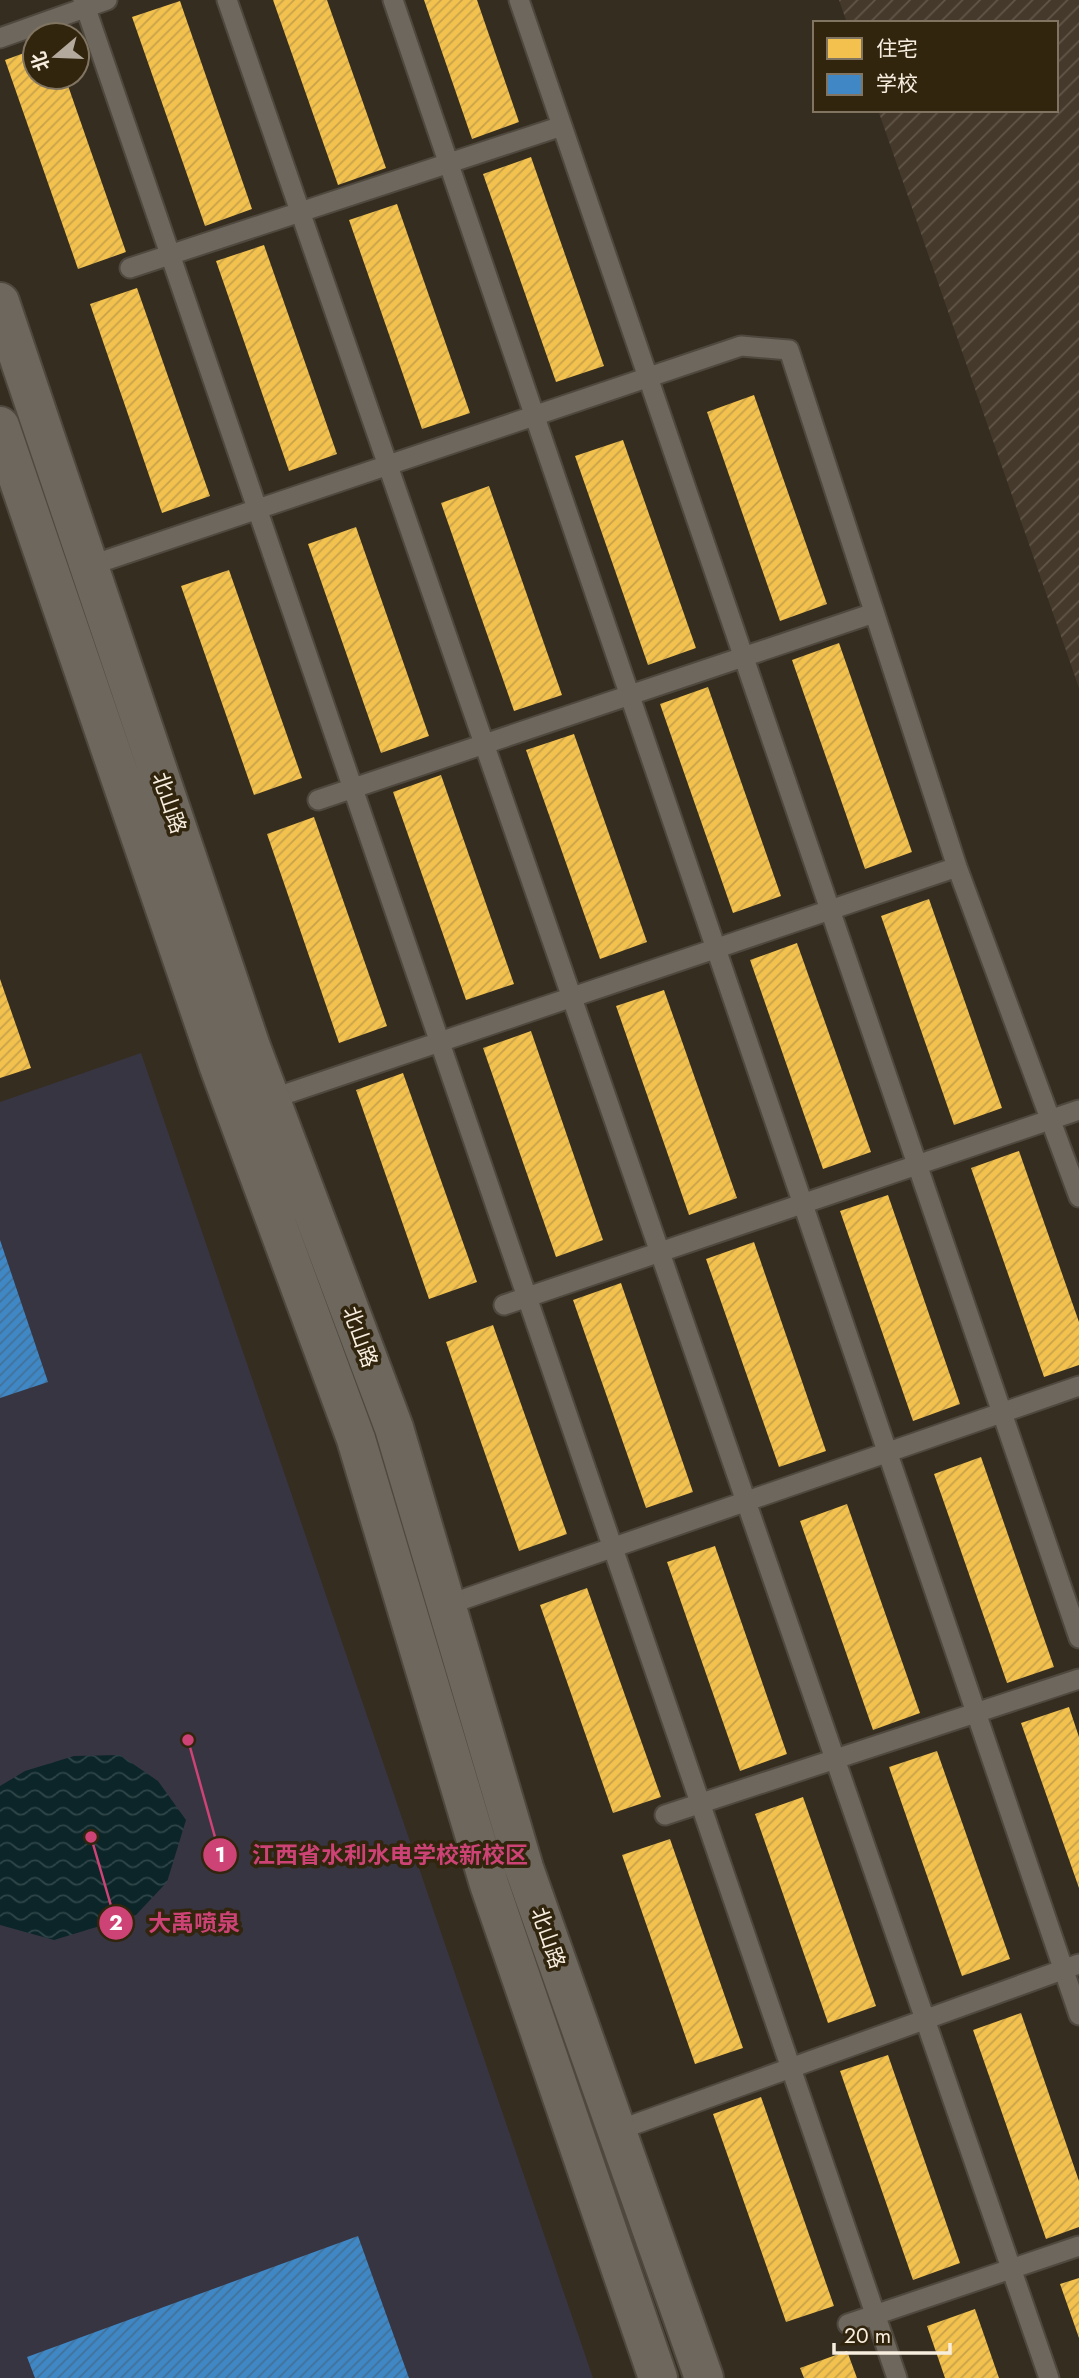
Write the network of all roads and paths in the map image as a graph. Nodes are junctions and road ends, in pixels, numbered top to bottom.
1 (107, 0) edge
2 (227, 0) edge
3 (393, 0) edge
4 (519, 0) edge
5 (84, 4) edge
6 (0, 38) edge
7 (562, 126) junction
8 (448, 164) junction
9 (301, 211) junction
10 (170, 255) junction
11 (130, 268) dead end
12 (0, 302) edge
13 (648, 377) junction
14 (534, 416) junction
15 (2, 439) edge
16 (388, 465) junction
17 (257, 509) junction
18 (89, 566) junction
19 (874, 613) junction
20 (744, 657) junction
21 (629, 695) junction
22 (485, 744) junction
23 (352, 788) junction
24 (318, 800) dead end
25 (957, 867) junction
26 (830, 910) junction
27 (716, 948) junction
28 (572, 997) junction
29 (439, 1042) junction
30 (271, 1099) junction
31 (1079, 1110) edge
32 (1050, 1120) junction
33 (917, 1165) junction
34 (1079, 1198) edge
35 (803, 1204) junction
36 (660, 1252) junction
37 (527, 1298) junction
38 (504, 1305) dead end
39 (1079, 1386) edge
40 (1002, 1414) junction
41 (888, 1453) junction
42 (746, 1502) junction
43 (612, 1548) junction
44 (447, 1605) junction
45 (1079, 1638) edge
46 (1079, 1679) edge
47 (976, 1713) junction
48 (836, 1759) junction
49 (700, 1804) junction
50 (666, 1815) dead end
51 (1071, 1967) edge
52 (1079, 2015) edge
53 (925, 2020) junction
54 (791, 2068) junction
55 (616, 2131) junction
56 (1079, 2246) edge
57 (1012, 2269) junction
58 (875, 2315) junction
59 (848, 2324) dead end
60 (658, 2378) edge
61 (704, 2378) edge
62 (897, 2378) edge
63 (1049, 2378) edge

1 - 5 lane
2 - 9 lane
3 - 8 lane
4 - 7 lane
5 - 6 lane
5 - 10 lane
7 - 8 lane
7 - 13 lane
8 - 9 lane
8 - 14 lane
9 - 10 lane
9 - 16 lane
10 - 11 lane
10 - 17 lane
12 - 18 street, 北山路
13 - 14 lane
13 - 19 lane
13 - 20 lane
14 - 16 lane
14 - 21 lane
15 - 60 street, 北山路
16 - 17 lane
16 - 22 lane
17 - 18 lane
17 - 23 lane
18 - 30 street, 北山路
19 - 20 lane
19 - 25 lane
20 - 21 lane
20 - 26 lane
21 - 22 lane
21 - 27 lane
22 - 23 lane
22 - 28 lane
23 - 24 lane
23 - 29 lane
25 - 26 lane
25 - 32 lane
26 - 27 lane
26 - 33 lane
27 - 28 lane
27 - 35 lane
28 - 29 lane
28 - 36 lane
29 - 30 lane
29 - 37 lane
30 - 44 street, 北山路
31 - 32 lane
32 - 33 lane
32 - 34 lane
33 - 35 lane
33 - 40 lane
35 - 36 lane
35 - 41 lane
36 - 37 lane
36 - 42 lane
37 - 38 lane
37 - 43 lane
39 - 40 lane
40 - 41 lane
40 - 45 lane
41 - 42 lane
41 - 47 lane
42 - 43 lane
42 - 48 lane
43 - 44 lane
43 - 49 lane
44 - 55 street, 北山路
46 - 47 lane
47 - 48 lane
47 - 51 lane
48 - 49 lane
48 - 53 lane
49 - 50 lane
49 - 54 lane
51 - 52 lane
51 - 53 lane
53 - 54 lane
53 - 57 lane
54 - 55 lane
54 - 58 lane
55 - 61 street, 北山路
56 - 57 lane
57 - 58 lane
57 - 63 lane
58 - 59 lane
58 - 62 lane

